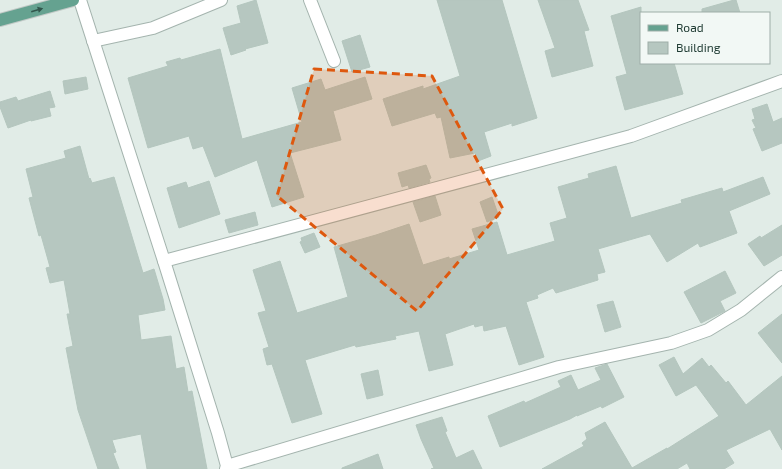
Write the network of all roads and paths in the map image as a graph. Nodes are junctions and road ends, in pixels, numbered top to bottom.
1 (73, 0) edge
2 (80, 0) edge
3 (221, 0) edge
4 (310, 0) edge
5 (0, 20) edge
6 (93, 40) junction
7 (334, 61) dead end
8 (782, 81) edge
9 (164, 260) junction
10 (782, 277) edge
11 (226, 468) edge

5 -> 1 main road
2 - 6 street
3 - 6 street
4 - 7 street
6 - 9 street
8 - 9 street
9 - 11 street
10 - 11 street

